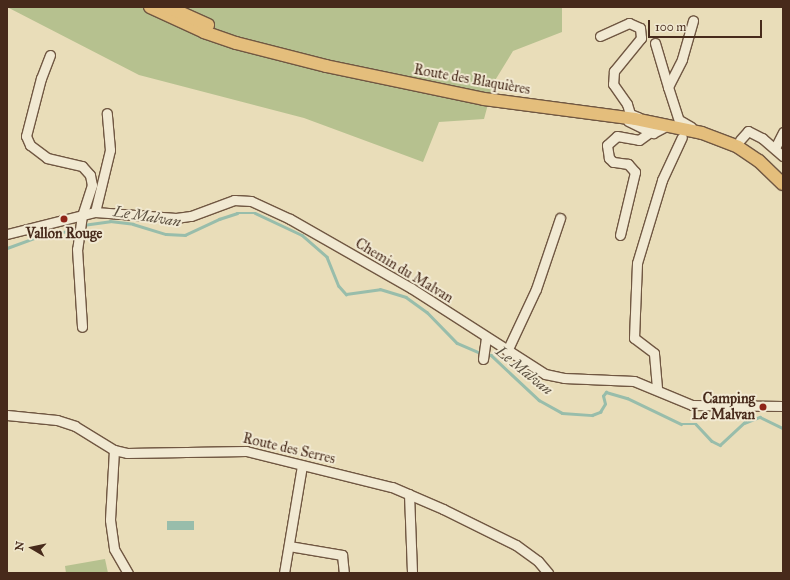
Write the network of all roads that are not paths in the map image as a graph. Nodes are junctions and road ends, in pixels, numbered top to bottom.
1 (150, 7) edge
2 (168, 7) edge
3 (693, 21) dead end
4 (600, 36) dead end
5 (655, 43) dead end
6 (50, 55) dead end
7 (668, 87) junction
8 (628, 110) junction
9 (576, 111) junction
10 (108, 113) dead end
11 (679, 120) junction
12 (652, 126) junction
13 (783, 132) edge
14 (707, 134) junction
15 (682, 137) dead end
16 (740, 140) junction
17 (775, 148) junction
18 (783, 156) edge
19 (759, 161) junction
20 (783, 175) edge
21 (783, 184) edge
22 (95, 212) junction
23 (560, 218) dead end
24 (82, 223) junction
25 (7, 234) edge
26 (620, 235) dead end
27 (82, 327) dead end
28 (485, 342) junction
29 (507, 351) junction
30 (483, 359) dead end
31 (657, 388) junction
32 (783, 406) edge
33 (7, 415) edge
34 (114, 450) junction
35 (302, 466) junction
36 (409, 494) junction
37 (289, 546) junction
38 (128, 573) edge
39 (284, 573) edge
40 (344, 573) edge
41 (412, 573) edge
42 (548, 573) edge

1 - 9 main road, Route des Blaquières
2 - 8 main road, Route des Blaquières
3 - 7 street
4 - 8 street
5 - 7 street
6 - 24 street
7 - 11 street
8 - 9 street
8 - 11 main road, Route des Blaquières
8 - 12 street
9 - 12 main road, Route des Blaquières
10 - 22 street
11 - 12 street
11 - 14 street
11 - 16 main road, Route des Blaquières
12 - 14 main road, Route des Blaquières
12 - 26 street
13 - 17 street
14 - 16 street
14 - 19 main road, Route des Blaquières
15 - 31 street
16 - 17 street
16 - 19 street
16 - 20 main road, Route des Blaquières
17 - 18 street
19 - 21 main road, Route des Blaquières
22 - 24 street, Chemin du Malvan
22 - 28 street, Chemin du Malvan
23 - 29 street
24 - 25 street, Chemin du Malvan
24 - 27 street
28 - 29 street, Chemin du Malvan
28 - 30 street
29 - 31 street, Chemin du Malvan
31 - 32 street, Chemin du Malvan
33 - 34 street, Route des Serres
34 - 35 street, Route des Serres
34 - 38 street
35 - 36 street, Route des Serres
35 - 37 street
36 - 41 street
36 - 42 street, Route des Serres
37 - 39 street
37 - 40 street

